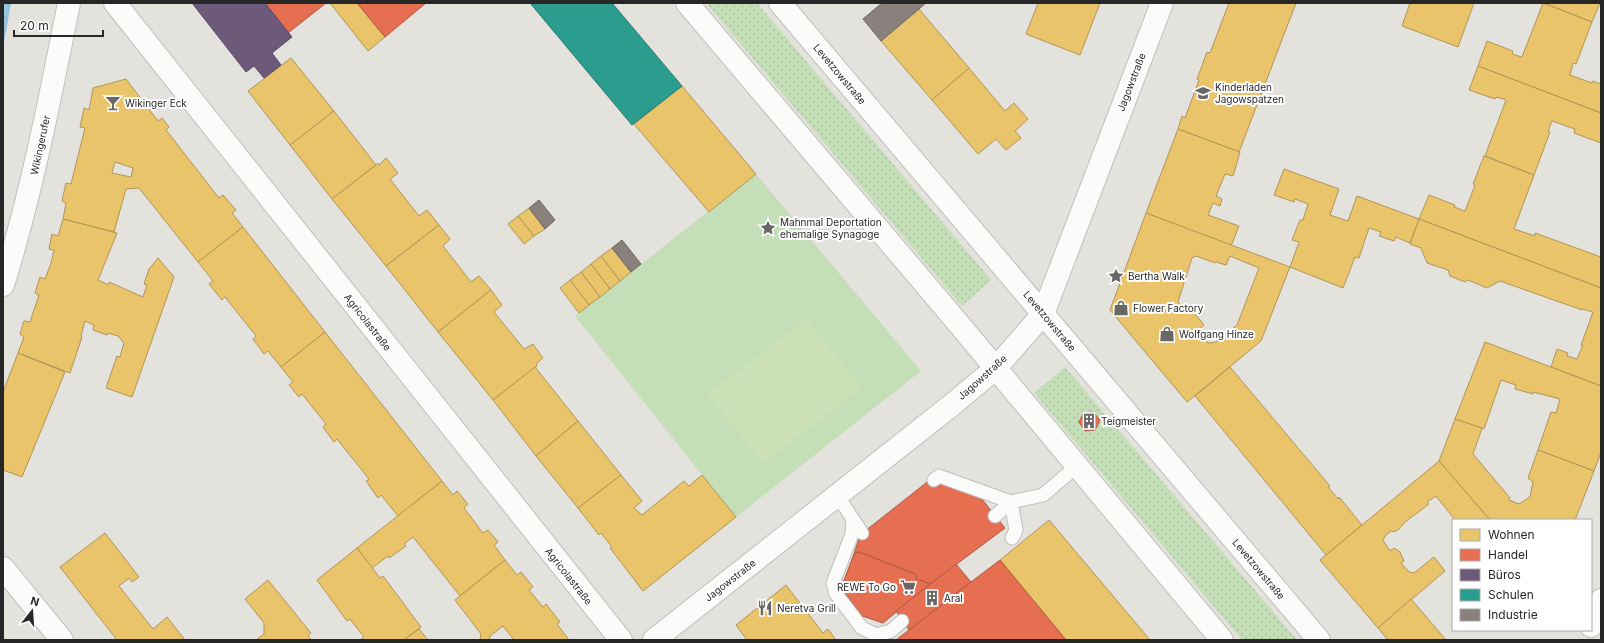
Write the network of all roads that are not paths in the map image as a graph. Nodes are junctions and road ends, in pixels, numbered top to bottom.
1 (69, 3) edge
2 (115, 3) edge
3 (687, 3) edge
4 (780, 3) edge
5 (1162, 3) edge
6 (3, 285) edge
7 (1043, 314) junction
8 (996, 368) junction
9 (1077, 466) junction
10 (934, 480) dead end
11 (837, 495) junction
12 (1011, 502) junction
13 (995, 516) dead end
14 (853, 521) junction
15 (862, 533) dead end
16 (1012, 538) dead end
17 (3, 568) edge
18 (1601, 600) edge
19 (902, 621) dead end
20 (1592, 623) edge
21 (62, 640) edge
22 (622, 640) edge
23 (654, 640) edge
24 (1222, 640) edge
25 (1319, 640) edge

1 - 6 street, Wikingerufer
2 - 22 street, Agricolastraße
3 - 8 street
4 - 7 street, Levetzowstraße
5 - 7 street, Jagowstraße
7 - 8 street, Jagowstraße
7 - 25 street, Levetzowstraße
8 - 9 street
8 - 11 street, Jagowstraße
9 - 12 lane
9 - 24 street
10 - 12 lane
11 - 14 lane
11 - 23 street, Jagowstraße
12 - 13 lane
12 - 16 lane
14 - 15 lane
14 - 19 lane
17 - 21 street
18 - 20 street

